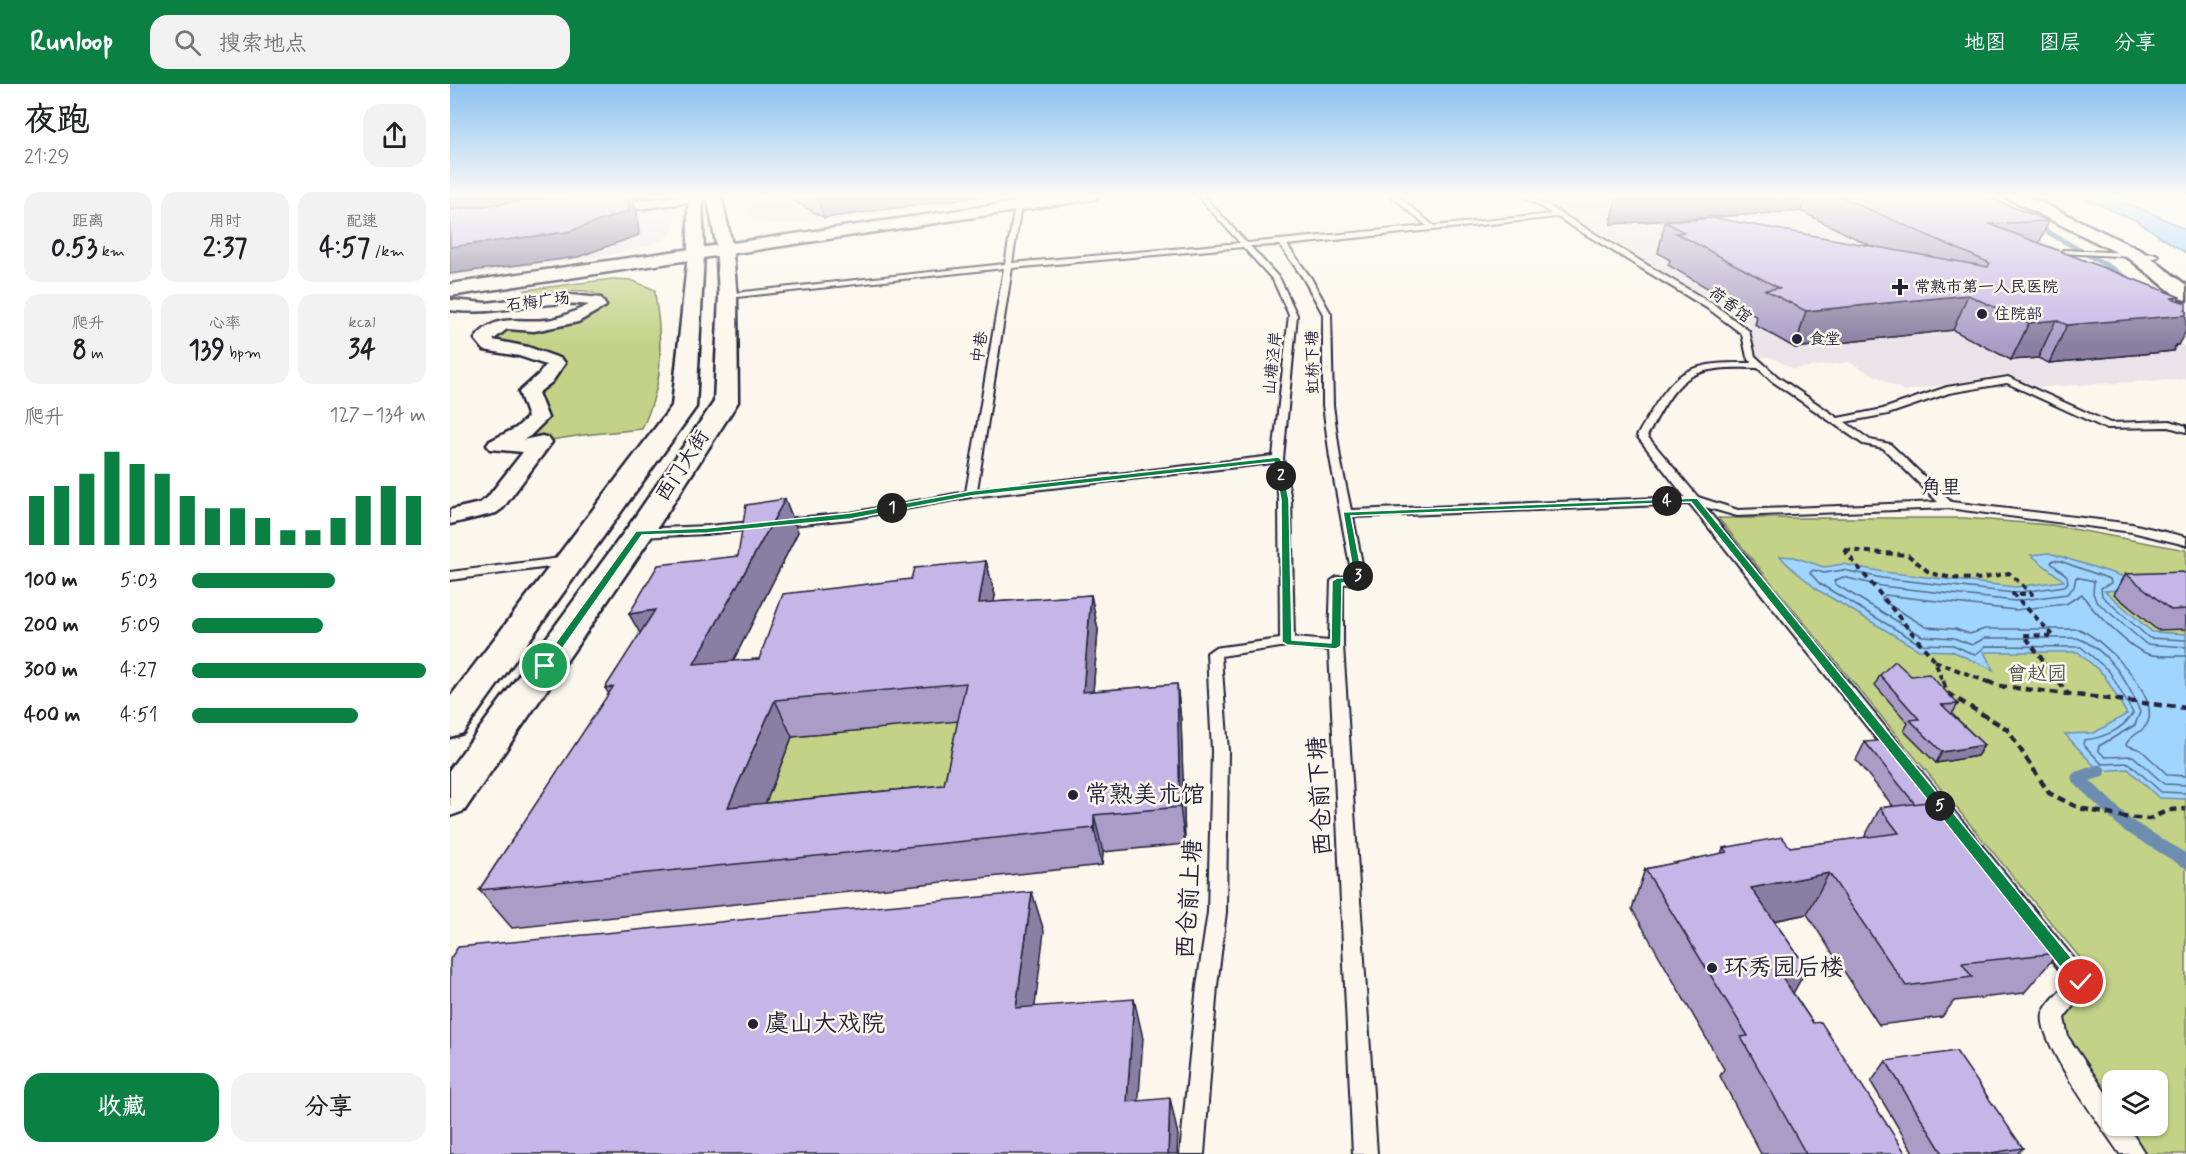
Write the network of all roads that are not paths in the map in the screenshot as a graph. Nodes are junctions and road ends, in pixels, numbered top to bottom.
1 (709, 245) edge
2 (710, 245) edge
3 (736, 245) edge
4 (1012, 245) edge
5 (1247, 245) joint
6 (1283, 245) edge
7 (1609, 245) edge
8 (2116, 245) edge
9 (2134, 245) edge
10 (710, 249) junction
11 (2136, 255) junction
12 (2156, 256) junction
13 (2080, 261) edge
14 (1008, 266) junction
15 (2186, 277) edge
16 (450, 282) edge
17 (450, 290) edge
18 (2186, 294) edge
19 (450, 296) edge
20 (728, 296) junction
21 (450, 303) edge
22 (1760, 365) junction
23 (1836, 421) junction
24 (2186, 429) edge
25 (1335, 458) joint
26 (1278, 459) junction
27 (971, 494) junction
28 (1694, 500) junction
29 (1948, 505) junction
30 (1346, 514) junction
31 (450, 517) edge
32 (639, 533) junction
33 (2186, 541) edge
34 (569, 561) junction
35 (450, 576) edge
36 (1287, 642) junction
37 (1336, 646) junction
38 (452, 720) edge
39 (1909, 768) edge
40 (450, 800) edge
41 (1947, 814) edge
42 (2102, 1107) edge
43 (2121, 1136) edge
44 (1192, 1154) edge
45 (1365, 1154) edge
46 (2133, 1154) edge

1 - 10 main road
2 - 10 main road
3 - 10 main road
4 - 14 lane, 中巷
5 - 14 lane
5 - 26 lane, 山塘泾岸
6 - 25 lane, 虹桥下塘
7 - 22 lane, 荷香馆
8 - 11 main road
9 - 12 main road
10 - 16 main road
10 - 17 main road
10 - 20 main road, 西门大街
10 - 34 main road, 西门大街
11 - 12 lane
11 - 13 lane
11 - 18 main road
12 - 15 main road
14 - 20 lane
14 - 27 lane, 中巷
19 - 21 street, 石梅广场
20 - 32 main road, 西门大街
21 - 31 street, 石梅广场
22 - 23 lane, 荷香馆
22 - 28 lane
23 - 24 lane
23 - 29 lane, 荷香馆
25 - 30 lane, 西仓前下塘
26 - 27 lane
26 - 36 lane
27 - 32 lane
28 - 29 lane, 角里
28 - 30 lane
28 - 39 lane
29 - 33 lane, 角里
30 - 37 lane, 西仓前下塘
32 - 40 main road, 西门大街
34 - 35 lane
34 - 38 main road, 西门大街
36 - 37 lane
36 - 44 lane, 西仓前上塘
37 - 45 lane, 西仓前下塘
41 - 42 lane
43 - 46 lane

